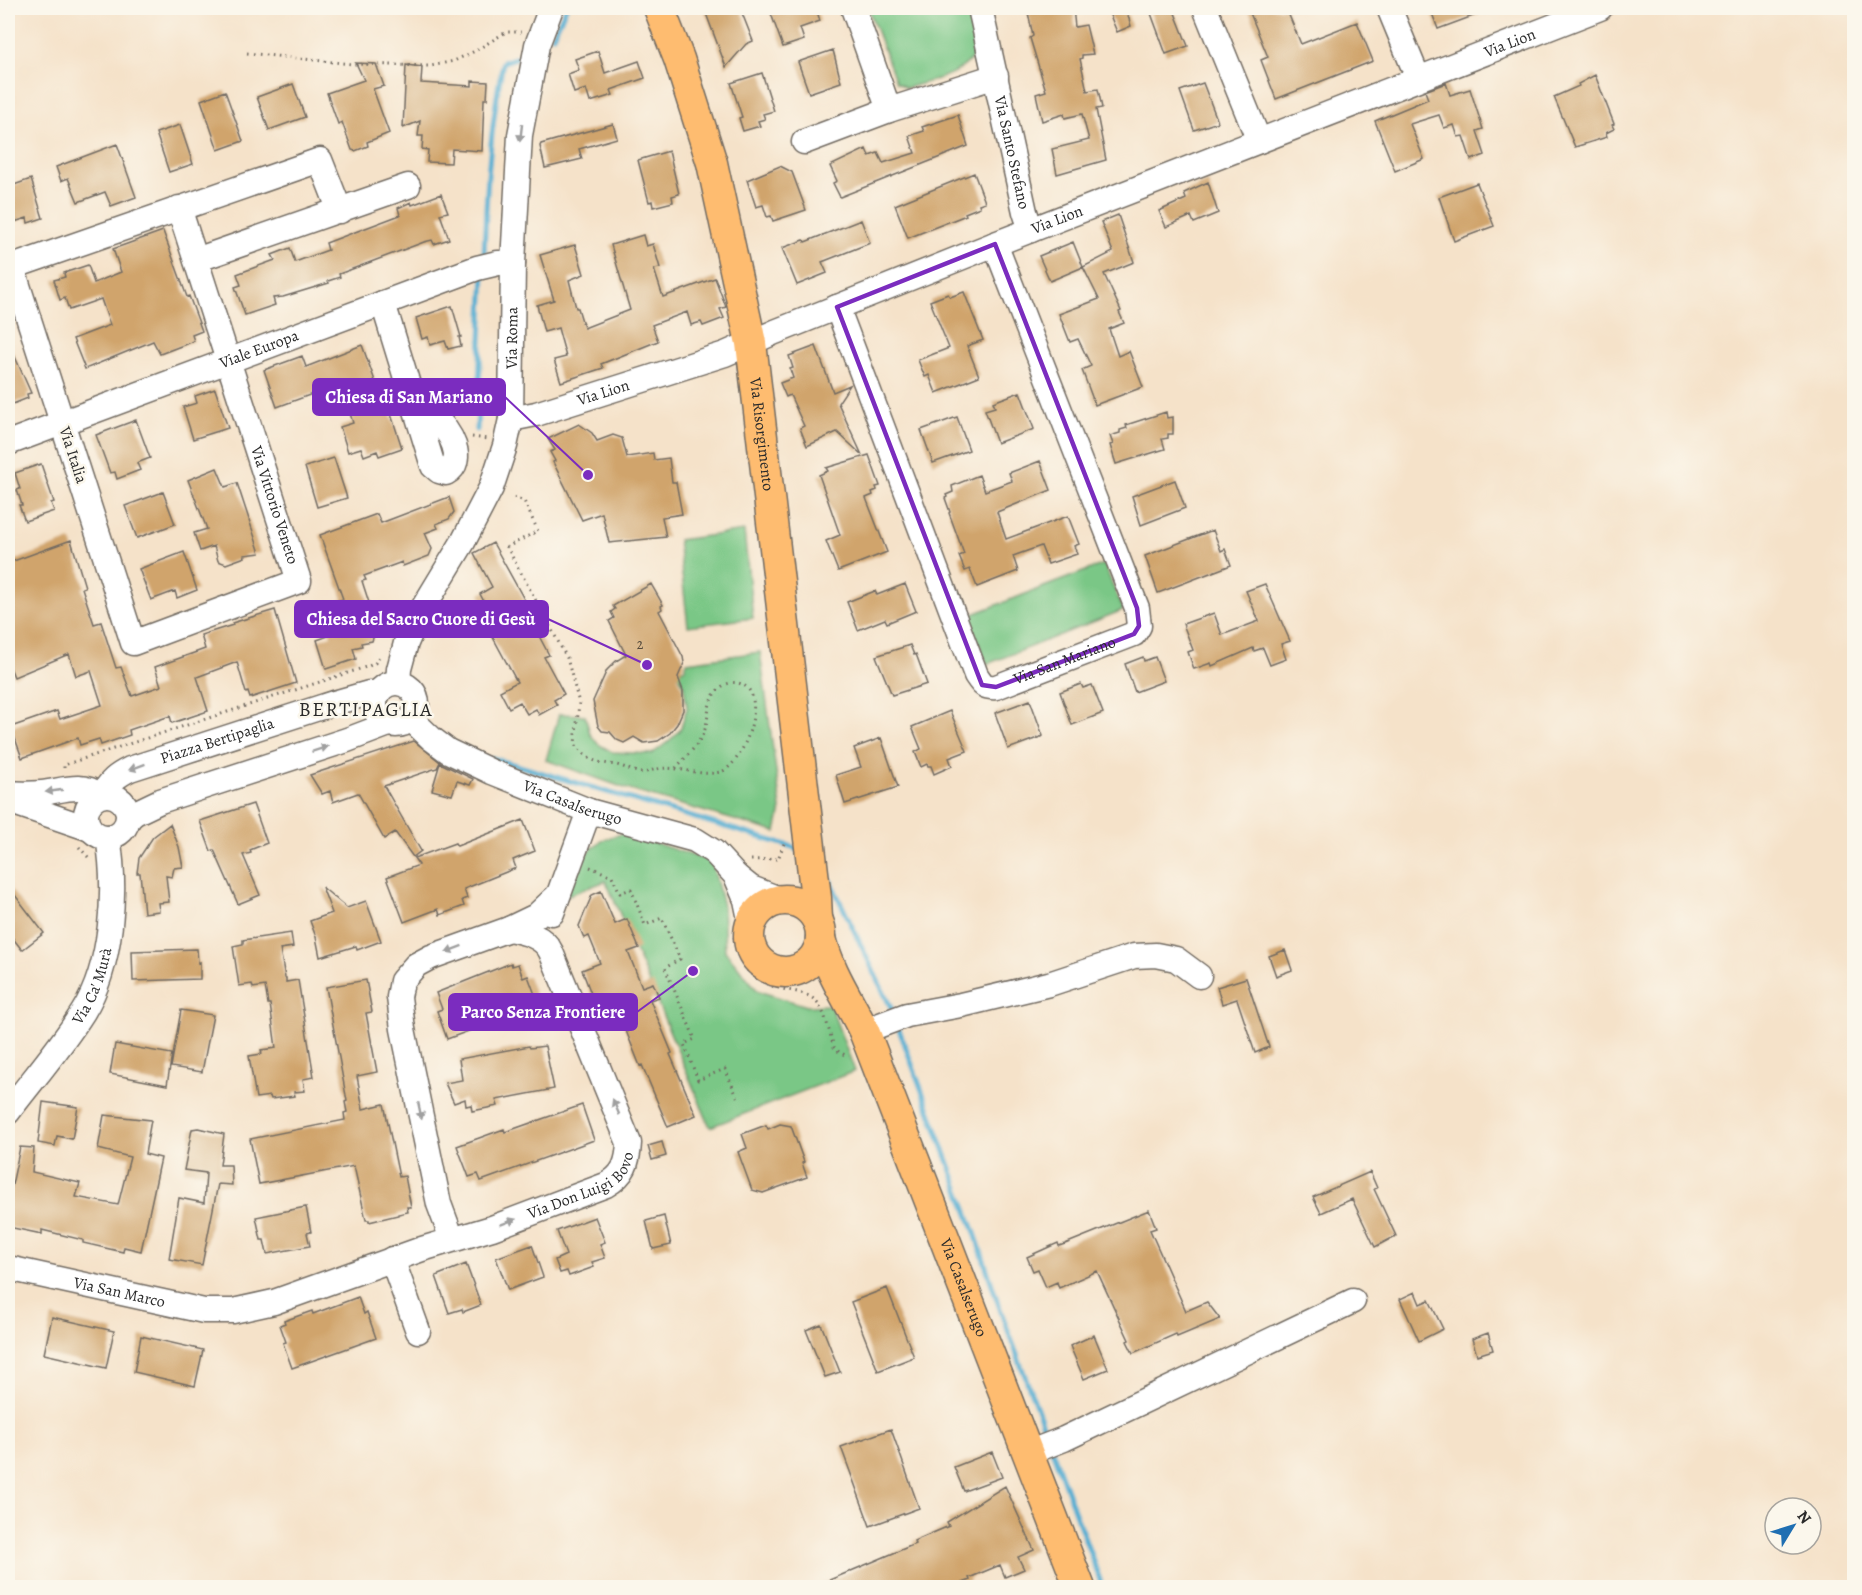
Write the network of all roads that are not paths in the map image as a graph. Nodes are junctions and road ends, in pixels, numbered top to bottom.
1 (551, 8) edge
2 (659, 8) edge
3 (853, 8) edge
4 (980, 8) edge
5 (1205, 8) edge
6 (1389, 8) edge
7 (1600, 8) edge
8 (996, 76) junction
9 (1418, 78) junction
10 (889, 110) junction
11 (1259, 141) junction
12 (804, 142) dead end
13 (408, 186) dead end
14 (179, 208) junction
15 (340, 211) junction
16 (1031, 230) junction
17 (995, 244) junction
18 (196, 260) junction
19 (496, 264) junction
20 (383, 303) junction
21 (837, 307) junction
22 (751, 343) junction
23 (230, 361) junction
24 (417, 411) dead end
25 (511, 419) junction
26 (63, 423) junction
27 (8, 443) edge
28 (133, 643) joint
29 (388, 688) junction
30 (400, 721) junction
31 (8, 793) edge
32 (101, 795) junction
33 (8, 799) edge
34 (590, 811) junction
35 (128, 819) junction
36 (90, 836) junction
37 (742, 868) junction
38 (812, 870) junction
39 (556, 897) junction
40 (785, 900) junction
41 (743, 926) junction
42 (819, 928) junction
43 (509, 929) junction
44 (548, 945) junction
45 (798, 970) junction
46 (1199, 976) dead end
47 (842, 990) junction
48 (886, 1023) junction
49 (8, 1112) edge
50 (452, 1239) junction
51 (392, 1259) junction
52 (8, 1268) edge
53 (1356, 1300) dead end
54 (233, 1311) joint
55 (418, 1332) dead end
56 (1034, 1451) junction
57 (1080, 1587) edge

1 -> 19 street, Via Roma
2 - 22 main road, Via Risorgimento
3 - 10 street
4 - 8 street, Via Santo Stefano
5 - 11 street
6 - 9 street
7 - 9 street, Via Lion
8 - 10 street, Via Santo Stefano
8 - 16 street, Via Santo Stefano
9 - 11 street, Via Lion
10 - 12 street, Via Santo Stefano
11 - 16 street, Via Lion
13 - 15 street
14 - 15 street
14 - 18 street, Via Vittorio Veneto
14 - 26 street, Via Italia
15 - 18 street
16 - 17 street, Via Lion
17 - 21 street, Via Lion
17 - 21 street, Via San Mariano
18 - 23 street, Via Vittorio Veneto
19 - 20 street, Viale Europa
19 - 25 street, Via Roma
20 - 23 street, Viale Europa
20 - 24 street
21 - 22 street, Via Lion
22 - 25 street, Via Lion
22 - 38 main road, Via Risorgimento
23 - 26 street, Viale Europa
23 - 28 street, Via Vittorio Veneto
25 - 29 street, Via Roma
26 - 27 street, Viale Europa
26 - 28 street, Via Italia
29 - 30 street
29 - 30 street
29 -> 32 street, Piazza Bertipaglia
30 - 34 street, Via Casalserugo
35 -> 30 street
32 -> 31 street
32 - 35 street
32 - 36 street, Piazza Bertipaglia
33 - 36 street
34 - 37 street, Via Casalserugo
34 - 39 street, Via Don Luigi Bovo
35 - 36 street
36 - 49 street, Via Ca' Murà
37 - 40 street, Via Casalserugo
37 - 41 street, Via Casalserugo
38 - 40 main road
38 - 42 main road, Via Risorgimento
39 - 43 street, Via Don Luigi Bovo
39 - 44 street, Via Don Luigi Bovo
40 - 41 main road
40 - 42 main road
41 - 45 main road
42 - 45 main road
42 - 47 main road, Via Risorgimento
43 - 44 street
43 -> 50 street, Via Don Luigi Bovo
50 -> 44 street, Via Don Luigi Bovo
45 - 47 main road
46 - 48 street
47 - 48 main road, Via Casalserugo
48 - 56 main road, Via Casalserugo
50 - 51 street, Via Don Luigi Bovo
51 - 54 street, Via Don Luigi Bovo
51 - 55 street
52 - 54 street, Via San Marco
53 - 56 street
56 - 57 main road, Via Casalserugo

